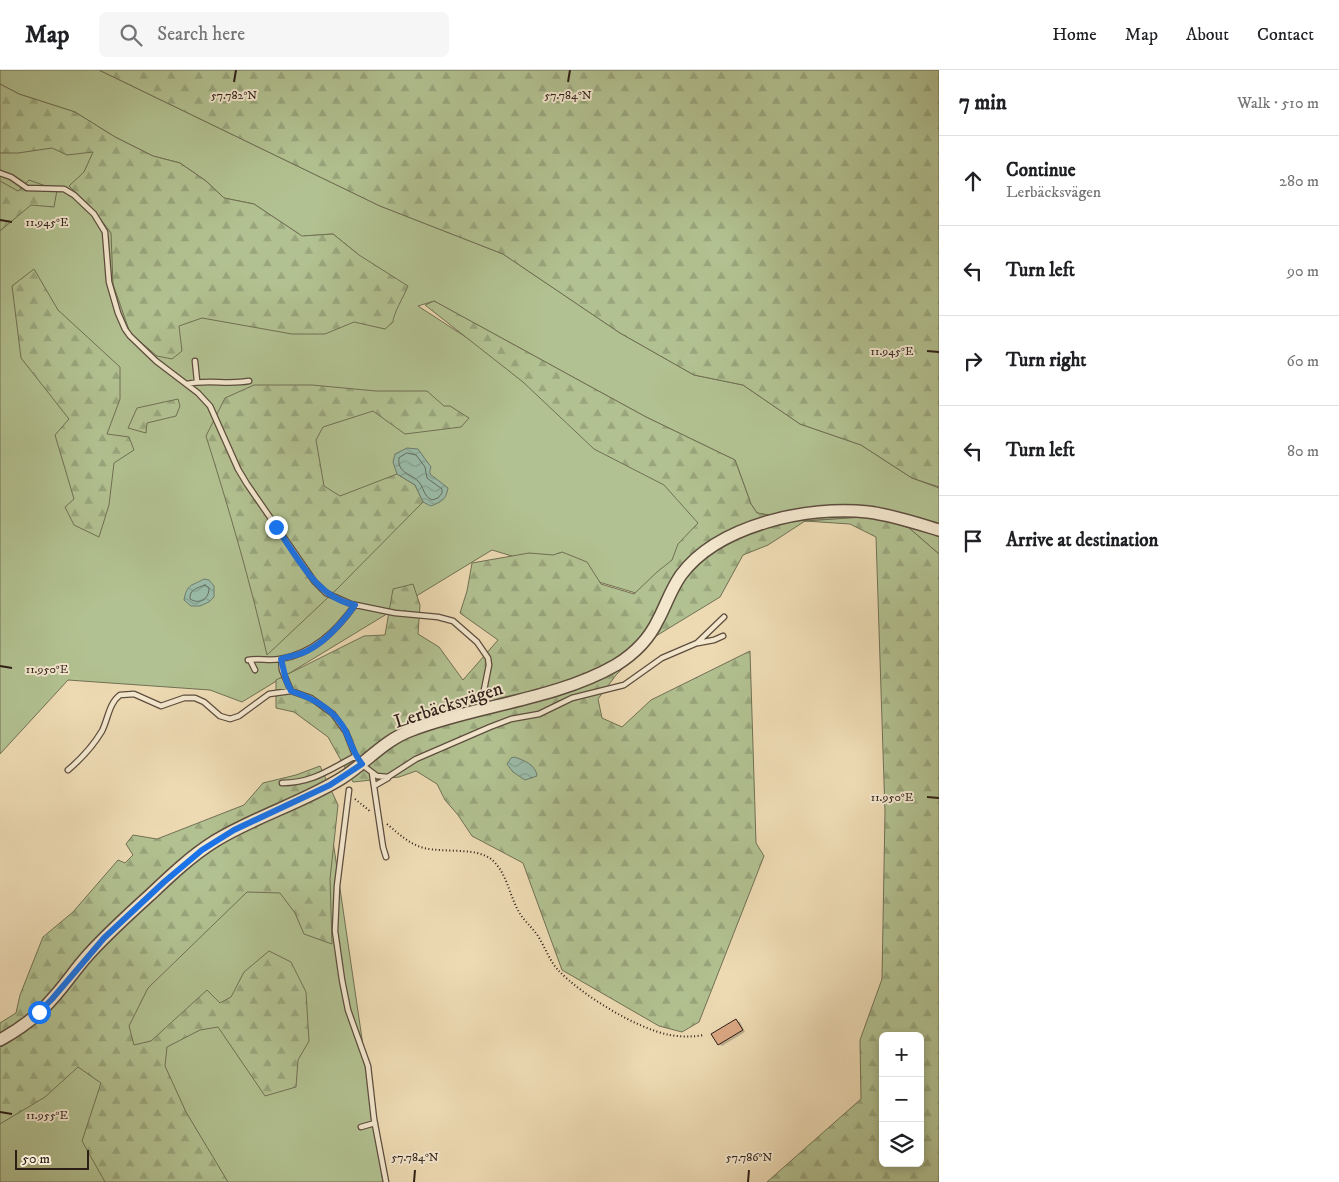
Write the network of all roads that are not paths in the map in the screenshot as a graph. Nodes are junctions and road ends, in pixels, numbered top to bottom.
1 (0, 173) edge
2 (195, 361) dead end
3 (196, 381) junction
4 (249, 381) dead end
5 (187, 384) junction
6 (939, 530) edge
7 (355, 605) junction
8 (724, 617) dead end
9 (723, 636) dead end
10 (697, 643) junction
11 (281, 659) junction
12 (255, 670) dead end
13 (291, 691) junction
14 (487, 709) junction
15 (359, 760) junction
16 (68, 770) dead end
17 (372, 773) junction
18 (388, 777) junction
19 (282, 783) dead end
20 (374, 786) junction
21 (349, 790) road end
22 (386, 857) dead end
23 (0, 1040) edge
24 (375, 1123) junction
25 (361, 1126) dead end
26 (386, 1182) edge

1 - 5 lane
2 - 3 lane
3 - 4 lane
3 - 5 lane
5 - 7 lane
6 - 14 street, Lerbäcksvägen
7 - 11 lane
7 - 14 lane
8 - 10 lane
9 - 10 lane
10 - 18 lane
11 - 12 lane
11 - 13 lane
13 - 15 lane
13 - 16 lane
14 - 15 street, Lerbäcksvägen
15 - 17 lane
15 - 19 lane
15 - 23 street, Lerbäcksvägen
17 - 18 lane
17 - 20 lane
18 - 20 lane
20 - 22 lane
21 - 24 lane
24 - 25 lane
24 - 26 lane

